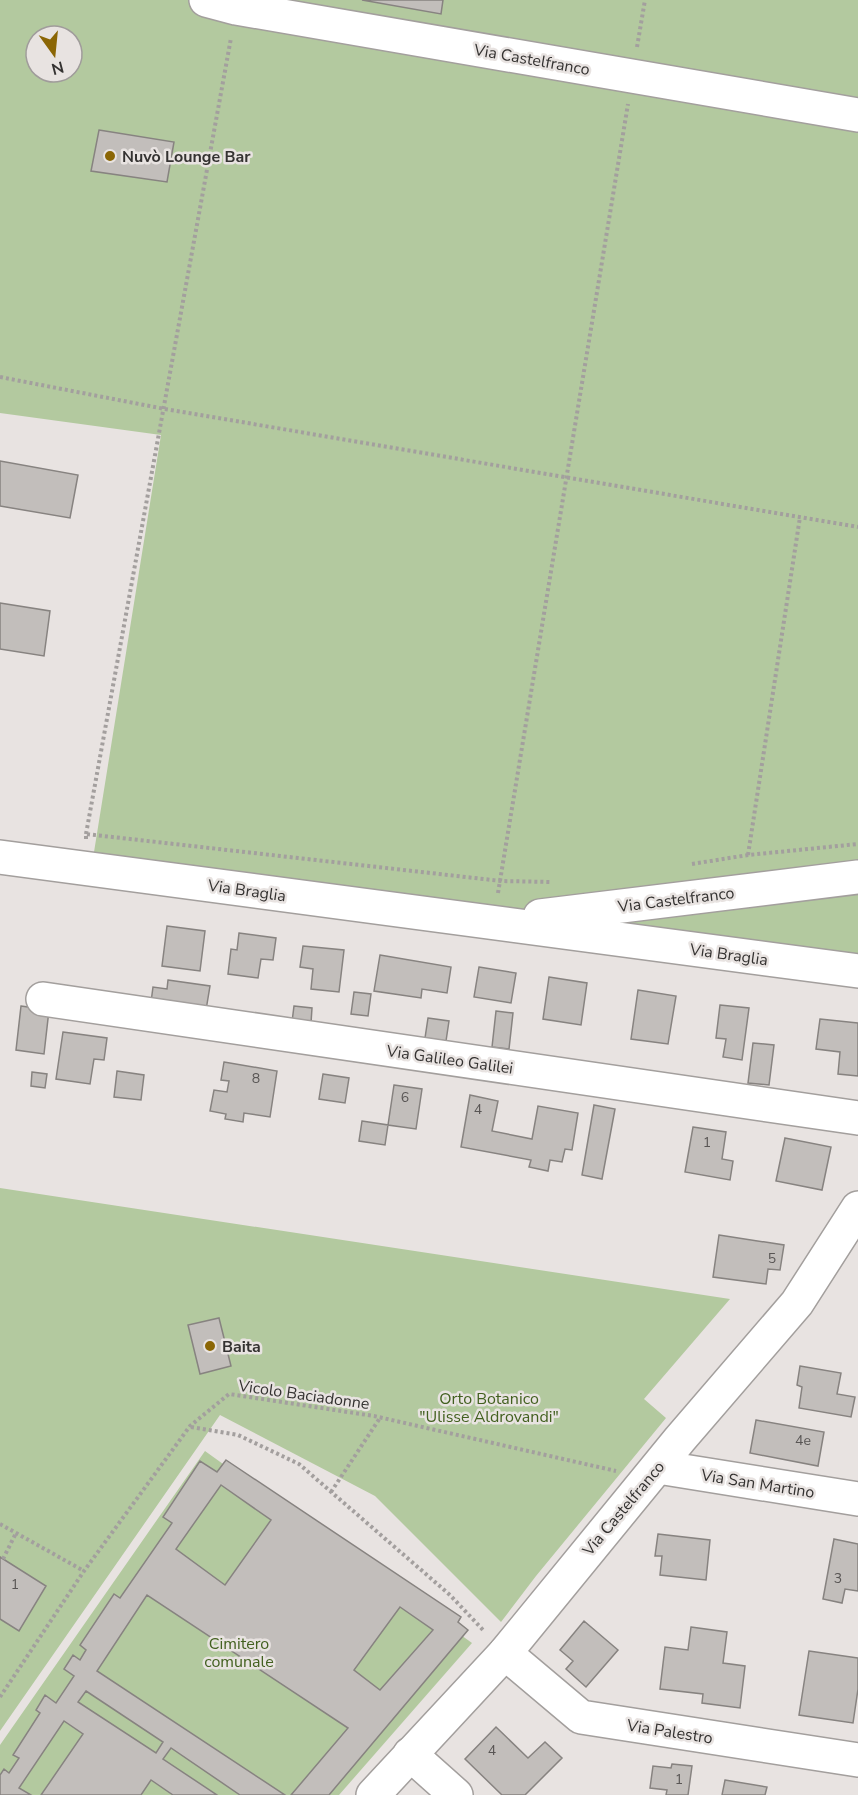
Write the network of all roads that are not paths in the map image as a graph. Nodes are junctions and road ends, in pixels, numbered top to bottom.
1 (221, 4) edge
2 (858, 115) edge
3 (0, 857) edge
4 (858, 877) edge
5 (858, 897) edge
6 (494, 921) junction
7 (858, 971) edge
8 (42, 999) dead end
9 (858, 1119) edge
10 (858, 1208) edge
11 (658, 1467) junction
12 (858, 1499) edge
13 (505, 1653) junction
14 (410, 1754) junction
15 (858, 1760) edge
16 (373, 1795) edge
17 (456, 1795) edge

1 - 2 street, Via Castelfranco
3 - 6 street, Via Braglia
4 - 6 street, Via Castelfranco
5 - 6 street, Via Braglia
6 - 7 street, Via Braglia
8 - 9 street, Via Galileo Galilei
10 - 11 street, Via Castelfranco
11 - 12 street, Via San Martino
11 - 13 street, Via Castelfranco
13 - 14 street, Via Castelfranco
13 - 15 street, Via Palestro
14 - 16 street, Via Castelfranco
14 - 17 street

